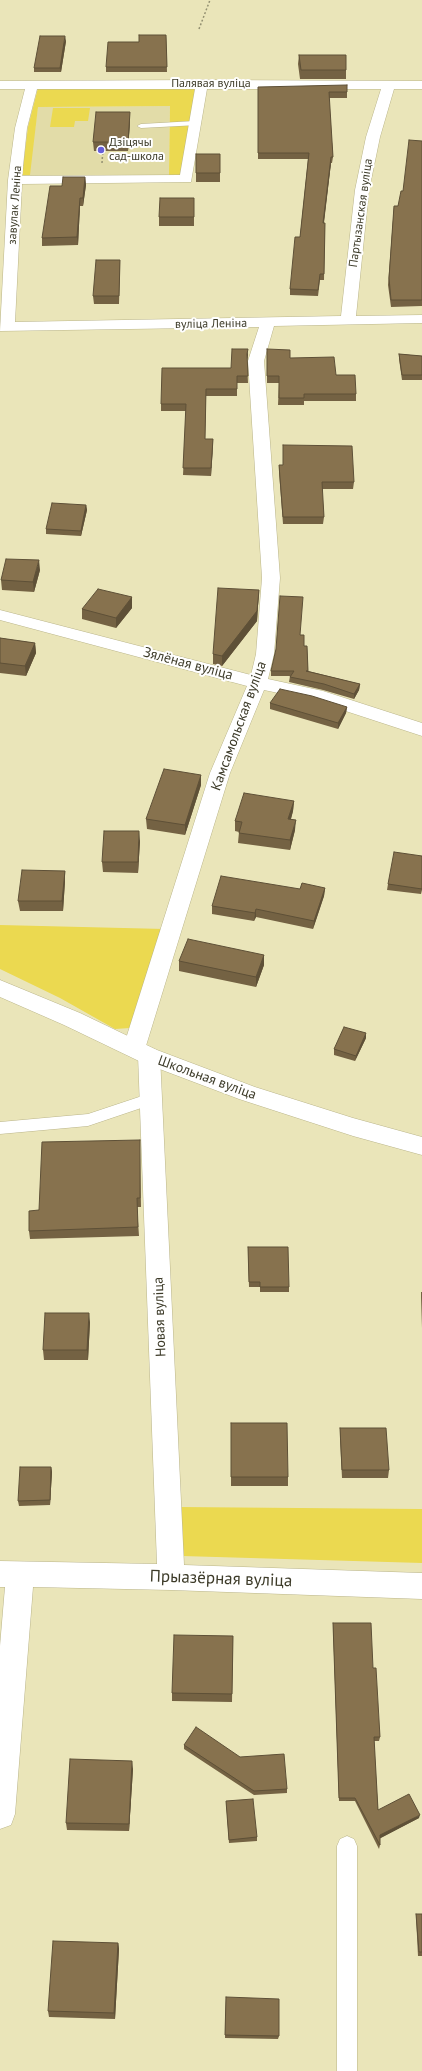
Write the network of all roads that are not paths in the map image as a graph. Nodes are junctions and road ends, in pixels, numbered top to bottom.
1 (202, 84) junction
2 (389, 84) junction
3 (0, 85) edge
4 (32, 85) junction
5 (422, 85) edge
6 (195, 123) junction
7 (141, 126) dead end
8 (15, 186) junction
9 (0, 192) edge
10 (422, 319) edge
11 (348, 320) junction
12 (268, 323) junction
13 (4, 327) edge
14 (0, 615) edge
15 (258, 683) junction
16 (422, 730) edge
17 (0, 988) edge
18 (141, 1052) junction
19 (151, 1099) junction
20 (0, 1128) edge
21 (422, 1146) edge
22 (10, 1574) edge
23 (171, 1577) junction
24 (422, 1586) edge
25 (0, 1814) edge
26 (346, 1846) dead end
27 (347, 2071) edge

1 - 2 street, Палявая вуліца
1 - 4 street, Палявая вуліца
1 - 6 street
2 - 5 street, Палявая вуліца
2 - 11 street, Партызанская вуліца
3 - 4 street, Палявая вуліца
4 - 8 street, завулак Леніна
6 - 7 lane
6 - 8 street
8 - 9 street
8 - 13 street, завулак Леніна
10 - 11 street, вуліца Леніна
11 - 12 street, вуліца Леніна
12 - 13 street, вуліца Леніна
12 - 15 street, Камсамольская вуліца
14 - 15 street, Зялёная вуліца
15 - 16 street, Зялёная вуліца
15 - 18 street, Камсамольская вуліца
17 - 18 street, Школьная вуліца
18 - 19 street, Новая вуліца
18 - 21 street, Школьная вуліца
19 - 20 lane
19 - 23 street, Новая вуліца
22 - 23 street, Прыазёрная вуліца
22 - 25 street, Прыазёрная вуліца
23 - 24 street, Прыазёрная вуліца
26 - 27 lane

